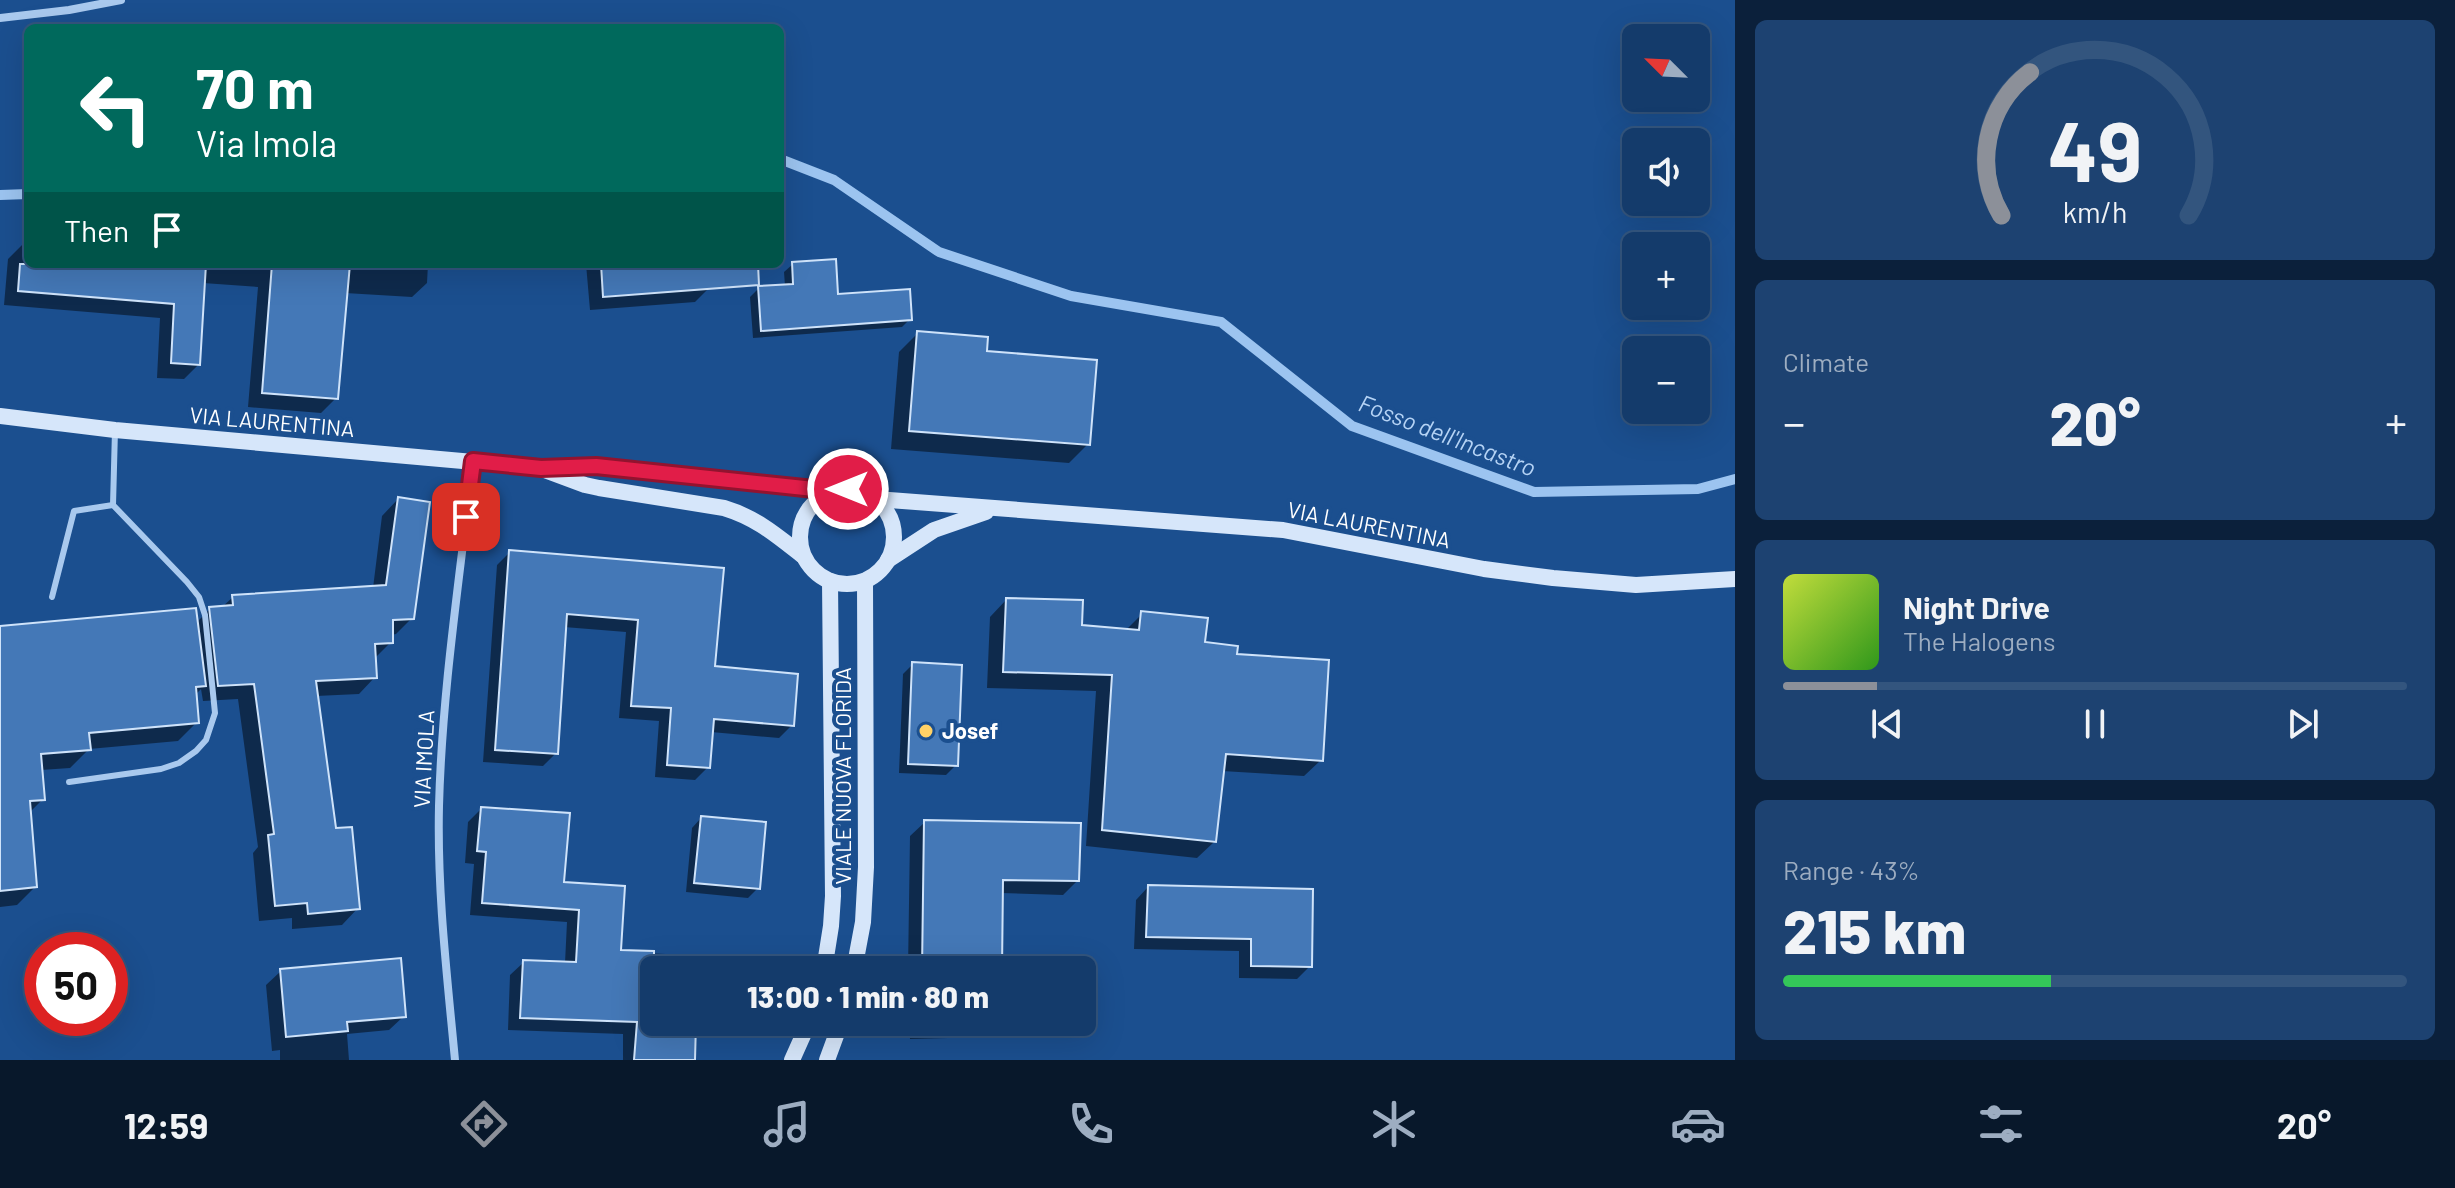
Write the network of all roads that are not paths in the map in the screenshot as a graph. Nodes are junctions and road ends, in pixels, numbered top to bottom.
1 (121, 0) edge
2 (0, 18) edge
3 (0, 416) edge
4 (115, 430) junction
5 (473, 461) junction
6 (541, 468) junction
7 (833, 491) junction
8 (876, 499) junction
9 (113, 505) junction
10 (994, 509) junction
11 (803, 556) junction
12 (888, 560) junction
13 (1735, 579) edge
14 (830, 581) junction
15 (865, 581) junction
16 (52, 597) dead end
17 (69, 782) dead end
18 (826, 956) edge
19 (857, 956) edge
20 (803, 1036) edge
21 (836, 1036) edge
22 (455, 1060) edge
23 (792, 1060) edge
24 (827, 1060) edge

1 - 2 street
3 - 4 main road, VIA LAURENTINA
4 - 5 main road, VIA LAURENTINA
4 - 9 lane
5 - 6 main road, VIA LAURENTINA
5 - 22 street, VIA IMOLA
6 - 7 main road, VIA LAURENTINA
6 - 11 main road, VIA LAURENTINA
7 - 8 main road
7 - 11 main road
8 - 10 main road, VIA LAURENTINA
8 - 12 main road
9 - 16 lane
9 - 17 lane
10 - 12 main road, VIA LAURENTINA
10 - 13 main road, VIA LAURENTINA
11 - 14 main road
12 - 15 main road
14 - 15 main road
14 - 18 main road, VIALE NUOVA FLORIDA
15 - 19 main road, VIALE NUOVA FLORIDA
20 - 23 main road
21 - 24 main road

